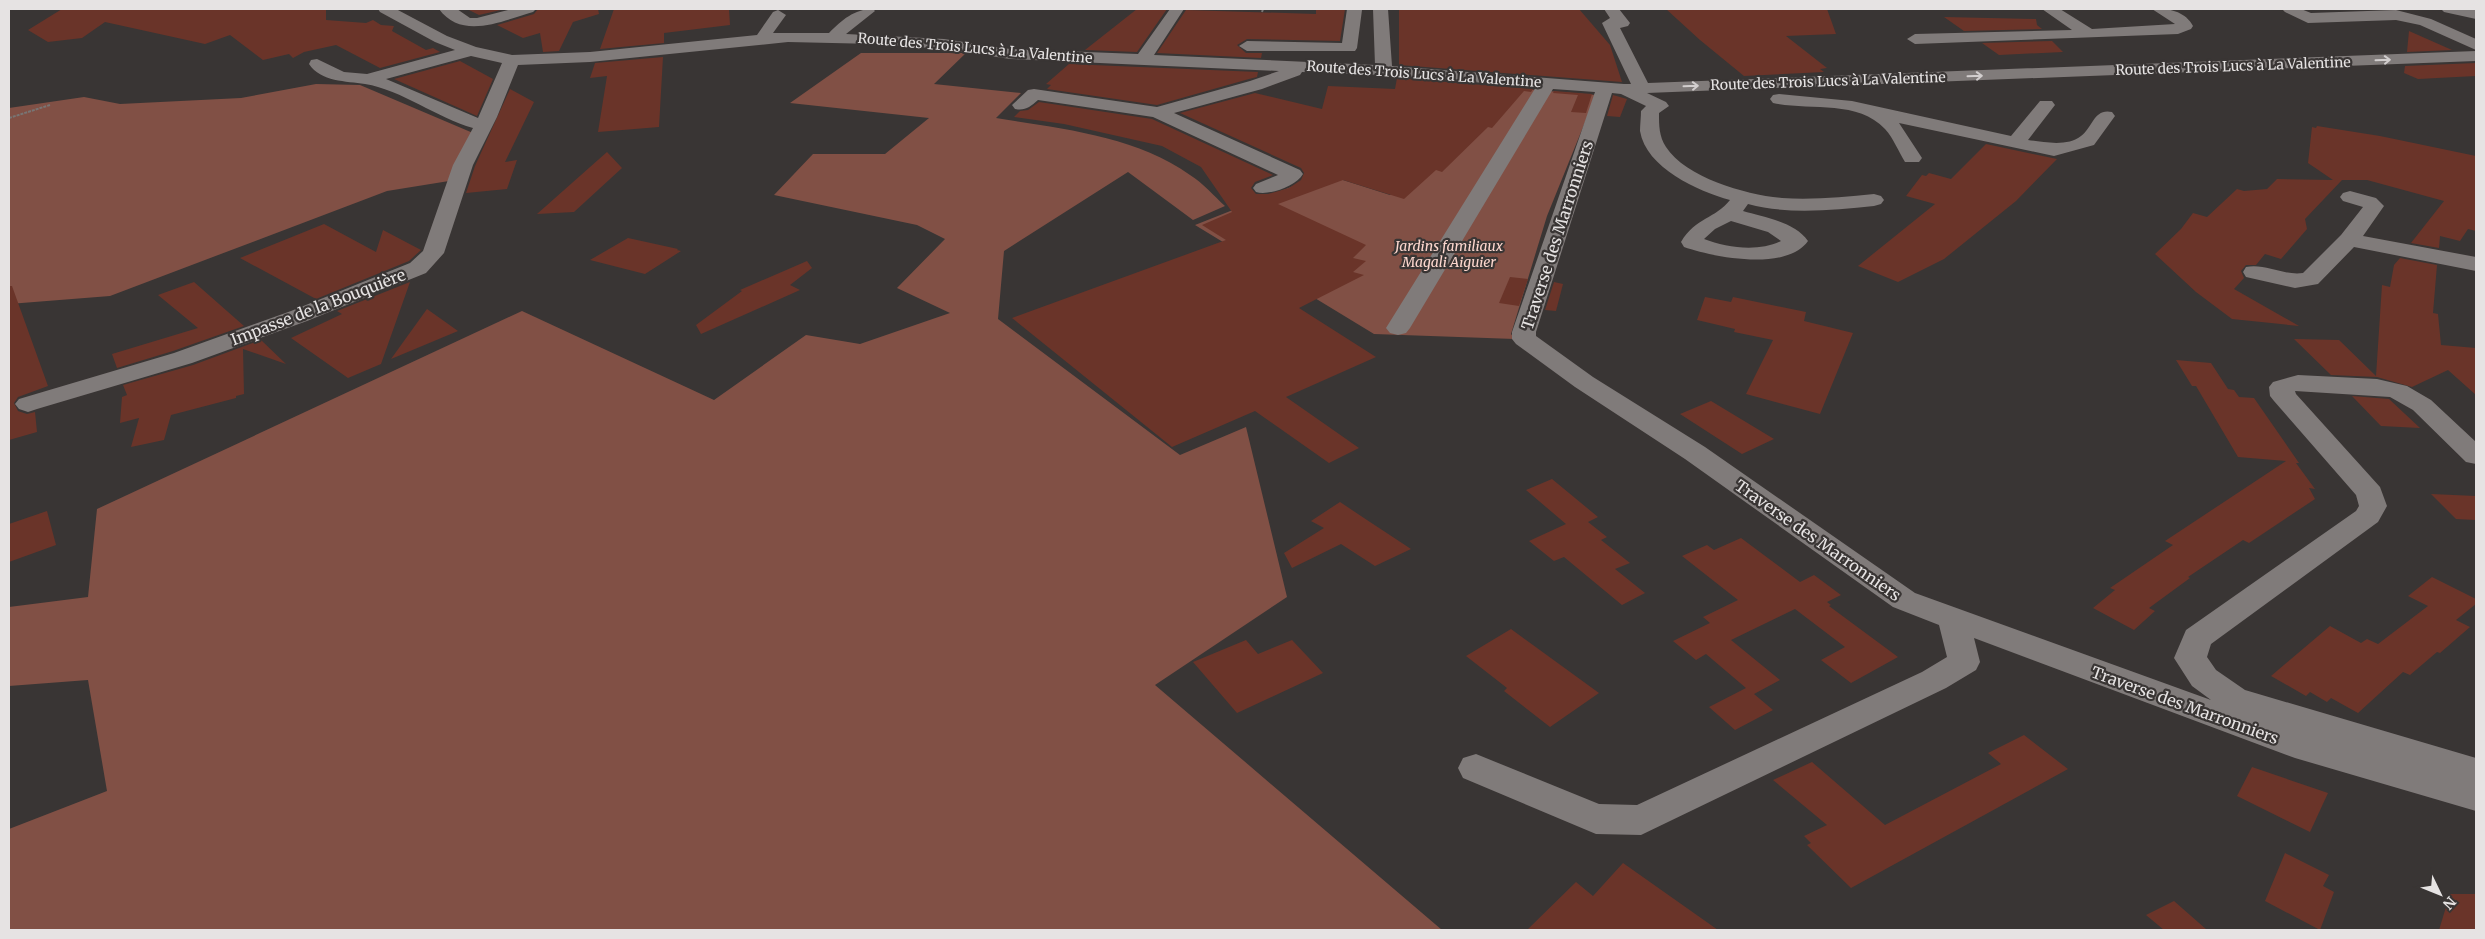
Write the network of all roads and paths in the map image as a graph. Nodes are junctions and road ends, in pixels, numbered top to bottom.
1 (385, 9) edge
2 (447, 9) edge
3 (528, 9) edge
4 (1177, 9) edge
5 (1355, 9) edge
6 (1381, 9) edge
7 (1611, 9) edge
8 (2050, 9) edge
9 (2160, 9) edge
10 (2290, 9) edge
11 (2450, 9) edge
12 (867, 12) dead end
13 (2476, 14) edge
14 (816, 24) dead end
15 (2089, 34) junction
16 (833, 38) junction
17 (763, 39) junction
18 (1915, 39) dead end
19 (1153, 44) junction
20 (1173, 44) dead end
21 (2476, 45) edge
22 (1232, 46) dead end
23 (472, 51) junction
24 (2476, 56) edge
25 (512, 60) junction
26 (1142, 60) junction
27 (317, 64) dead end
28 (1304, 67) junction
29 (1384, 70) junction
30 (367, 79) junction
31 (1548, 82) junction
32 (1624, 88) junction
33 (50, 105) dead end
34 (1021, 105) dead end
35 (2046, 105) dead end
36 (1660, 106) junction
37 (1157, 112) junction
38 (1873, 112) junction
39 (2106, 116) dead end
40 (9, 118) edge
41 (484, 125) junction
42 (2016, 143) junction
43 (1912, 158) dead end
44 (1263, 188) dead end
45 (2350, 197) dead end
46 (1874, 200) dead end
47 (2349, 240) junction
48 (2476, 264) edge
49 (2254, 272) dead end
50 (1398, 328) dead end
51 (28, 404) dead end
52 (2476, 456) edge
53 (1954, 620) junction
54 (1476, 768) dead end
55 (2476, 772) edge
56 (2476, 797) edge

1 - 23 street, Route des Trois Lucs à La Valentine
2 - 3 street
4 - 19 street
5 - 22 street
6 - 29 street
7 - 32 street
8 - 15 street
9 - 15 street
10 - 21 street
11 - 13 street
12 - 16 street
14 - 17 street
15 - 18 street
16 - 17 street, Route des Trois Lucs à La Valentine
16 - 26 street, Route des Trois Lucs à La Valentine
17 - 25 street, Route des Trois Lucs à La Valentine
19 - 20 street
19 - 26 street
23 - 25 street, Route des Trois Lucs à La Valentine
23 - 30 street
32 -> 24 street, Route des Trois Lucs à La Valentine
25 - 41 street, Impasse de la Bouquière
26 - 28 street, Route des Trois Lucs à La Valentine
27 - 30 street
28 - 29 street, Route des Trois Lucs à La Valentine
28 - 37 street
29 - 31 street, Route des Trois Lucs à La Valentine
30 - 41 street
31 - 32 street, Route des Trois Lucs à La Valentine
31 - 50 street
32 - 36 street
32 - 53 street, Traverse des Marronniers
33 - 40 path
34 - 37 street
35 - 42 street
36 - 38 street
36 - 46 street
37 - 44 street
38 - 42 street
38 - 43 street
39 - 42 street
41 - 51 street, Impasse de la Bouquière
45 - 47 street
47 - 48 street
47 - 49 street
52 - 55 street
53 - 54 street
53 - 56 street, Traverse des Marronniers

